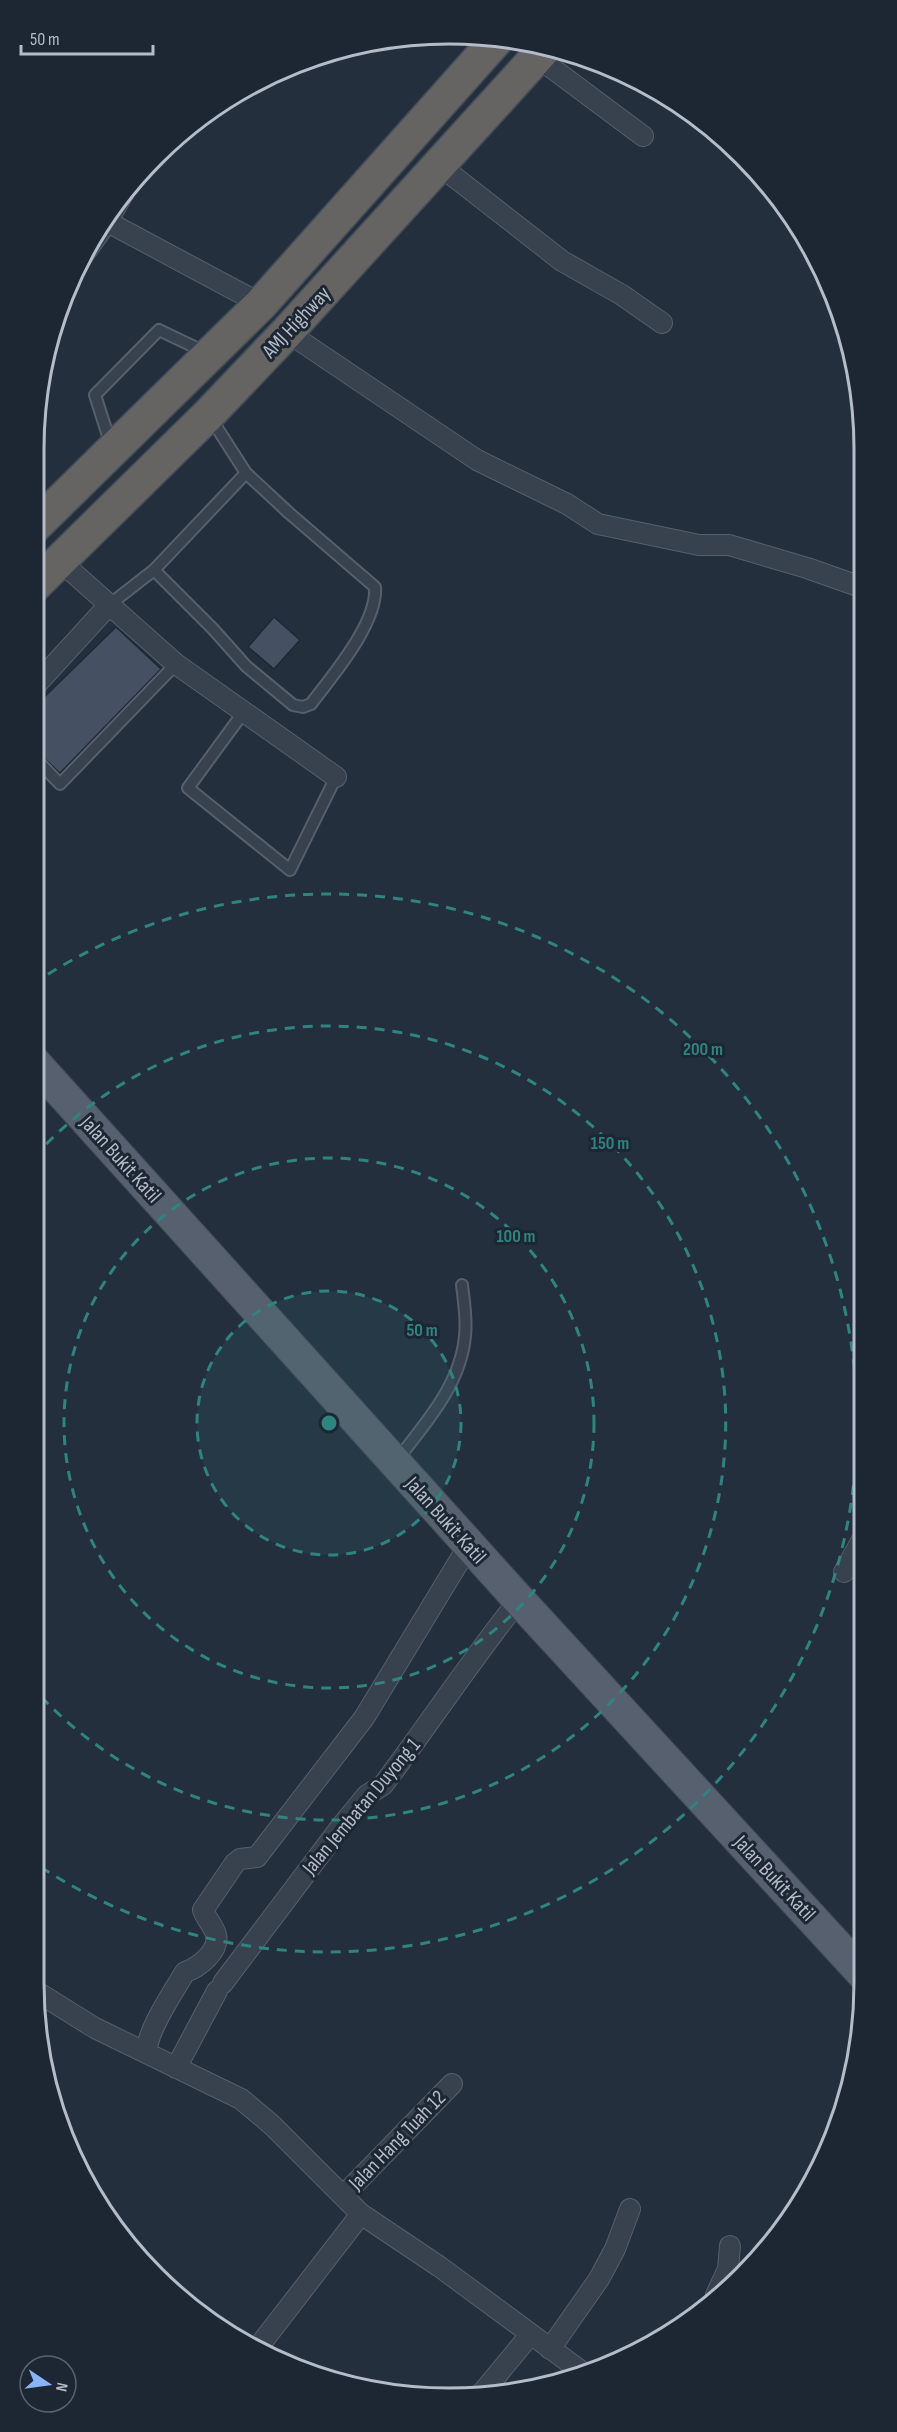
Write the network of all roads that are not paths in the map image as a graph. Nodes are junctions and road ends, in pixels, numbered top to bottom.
1 (491, 46) edge
2 (540, 54) edge
3 (548, 56) edge
4 (643, 136) dead end
5 (439, 165) junction
6 (111, 225) edge
7 (261, 304) junction
8 (662, 323) dead end
9 (287, 332) junction
10 (212, 355) junction
11 (209, 414) junction
12 (113, 451) junction
13 (246, 473) junction
14 (44, 517) edge
15 (60, 561) junction
16 (154, 570) junction
17 (44, 576) edge
18 (854, 585) edge
19 (109, 605) junction
20 (176, 664) junction
21 (44, 676) edge
22 (243, 712) junction
23 (44, 767) edge
24 (336, 777) joint
25 (44, 1073) edge
26 (462, 1285) dead end
27 (395, 1463) junction
28 (470, 1545) junction
29 (854, 1554) edge
30 (844, 1572) dead end
31 (519, 1600) junction
32 (854, 1964) edge
33 (44, 1996) edge
34 (147, 2053) junction
35 (176, 2068) junction
36 (452, 2084) dead end
37 (343, 2196) junction
38 (630, 2209) dead end
39 (361, 2214) junction
40 (730, 2246) dead end
41 (722, 2283) edge
42 (530, 2335) junction
43 (262, 2343) edge
44 (550, 2349) junction
45 (576, 2368) edge
46 (486, 2387) edge

1 - 7 highway, AMJ Highway
2 - 5 highway, AMJ Highway
3 - 4 street
5 - 8 street
5 - 9 highway, AMJ Highway
6 - 7 street
7 - 10 highway, AMJ Highway
9 - 11 highway, AMJ Highway
9 - 18 street
10 - 12 highway, AMJ Highway
10 - 12 lane
11 - 13 lane
11 - 15 highway, AMJ Highway
12 - 14 highway, AMJ Highway
13 - 16 lane
13 - 16 lane
15 - 17 highway, AMJ Highway
15 - 19 street
16 - 19 lane
19 - 20 street
19 - 21 street
20 - 22 street
20 - 23 lane
22 - 24 street
22 - 24 lane
25 - 27 main road, Jalan Bukit Katil
26 - 27 lane
27 - 28 main road, Jalan Bukit Katil
28 - 31 main road, Jalan Bukit Katil
28 - 34 street
29 - 30 street
31 - 32 main road, Jalan Bukit Katil
31 - 35 street, Jalan Jembatan Duyong 1
33 - 34 street
34 - 35 street
35 - 37 street
36 - 37 street, Jalan Hang Tuah 12
37 - 39 street
38 - 44 street
39 - 42 street
39 - 43 street
40 - 41 street
42 - 44 street
42 - 46 street
44 - 45 street

